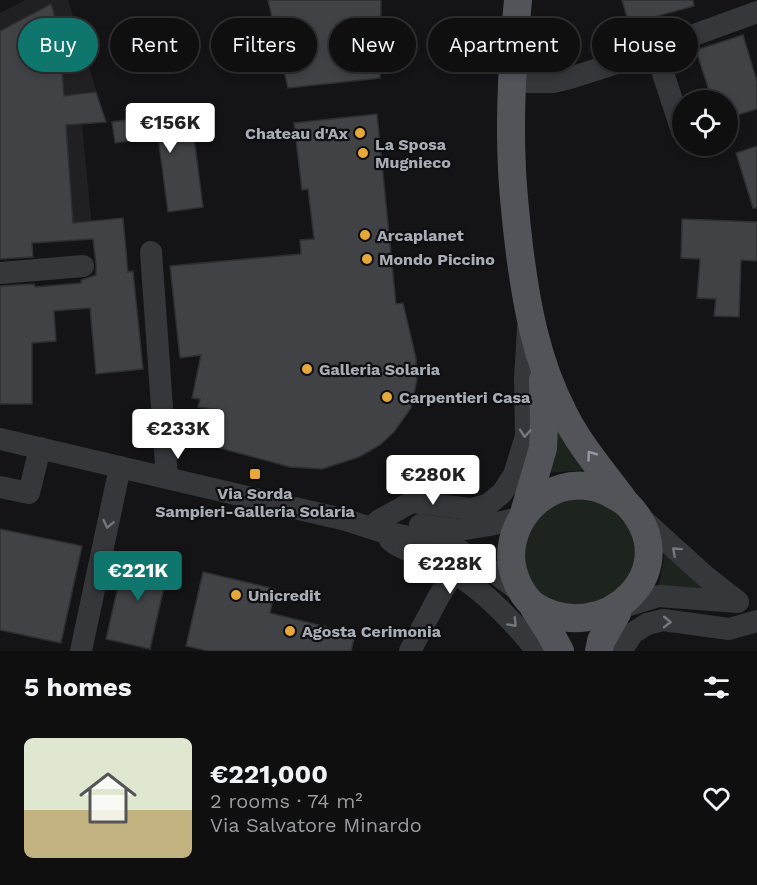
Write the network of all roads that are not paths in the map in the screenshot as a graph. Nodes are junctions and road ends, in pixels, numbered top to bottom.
1 (518, 0) edge
2 (757, 12) edge
3 (698, 33) edge
4 (592, 71) edge
5 (663, 72) edge
6 (512, 82) junction
7 (672, 101) edge
8 (151, 252) dead end
9 (83, 266) dead end
10 (0, 273) edge
11 (529, 311) junction
12 (542, 363) junction
13 (0, 439) edge
14 (40, 448) junction
15 (120, 467) junction
16 (166, 478) junction
17 (0, 487) edge
18 (629, 506) junction
19 (523, 515) junction
20 (379, 526) junction
21 (454, 573) junction
22 (526, 598) junction
23 (747, 604) edge
24 (621, 609) junction
25 (757, 621) edge
26 (81, 651) edge
27 (410, 651) edge
28 (537, 651) edge
29 (560, 651) edge
30 (599, 651) edge
31 (621, 651) edge

1 - 6 main road
2 - 3 street
4 - 6 street
5 - 7 street
6 - 11 main road
8 - 16 street
9 - 10 street
11 - 12 main road
11 -> 20 street
18 -> 12 main road
12 - 19 main road
13 - 14 street
14 - 15 street
14 - 17 street
15 - 16 street
15 -> 26 street
16 - 20 street
18 - 19 main road
23 -> 18 street
18 - 24 main road
19 - 20 street
19 - 22 main road
20 - 21 street
20 - 22 street
21 - 27 street
21 -> 28 street
22 - 24 main road
22 - 29 main road
23 - 24 street
24 - 30 main road
31 -> 25 street

